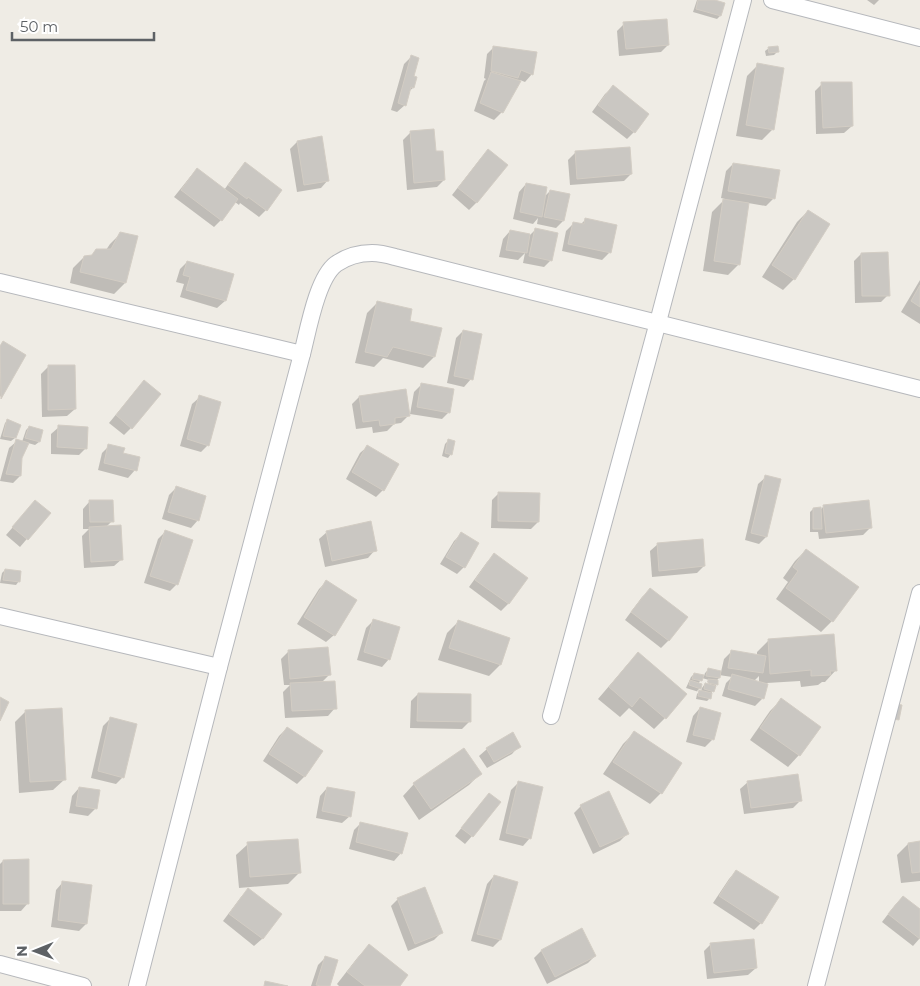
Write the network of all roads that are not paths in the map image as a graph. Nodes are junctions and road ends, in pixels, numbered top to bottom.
1 (743, 0) edge
2 (772, 0) edge
3 (920, 38) edge
4 (0, 282) edge
5 (658, 322) junction
6 (302, 354) junction
7 (920, 389) edge
8 (920, 593) edge
9 (0, 616) edge
10 (219, 667) junction
11 (551, 716) dead end
12 (0, 964) edge
13 (83, 986) edge
14 (137, 986) edge
15 (816, 986) edge

1 - 5 street
2 - 3 street
4 - 6 street
5 - 6 street
5 - 7 street
5 - 11 street
6 - 10 street
8 - 15 street
9 - 10 street
10 - 14 street
12 - 13 street

